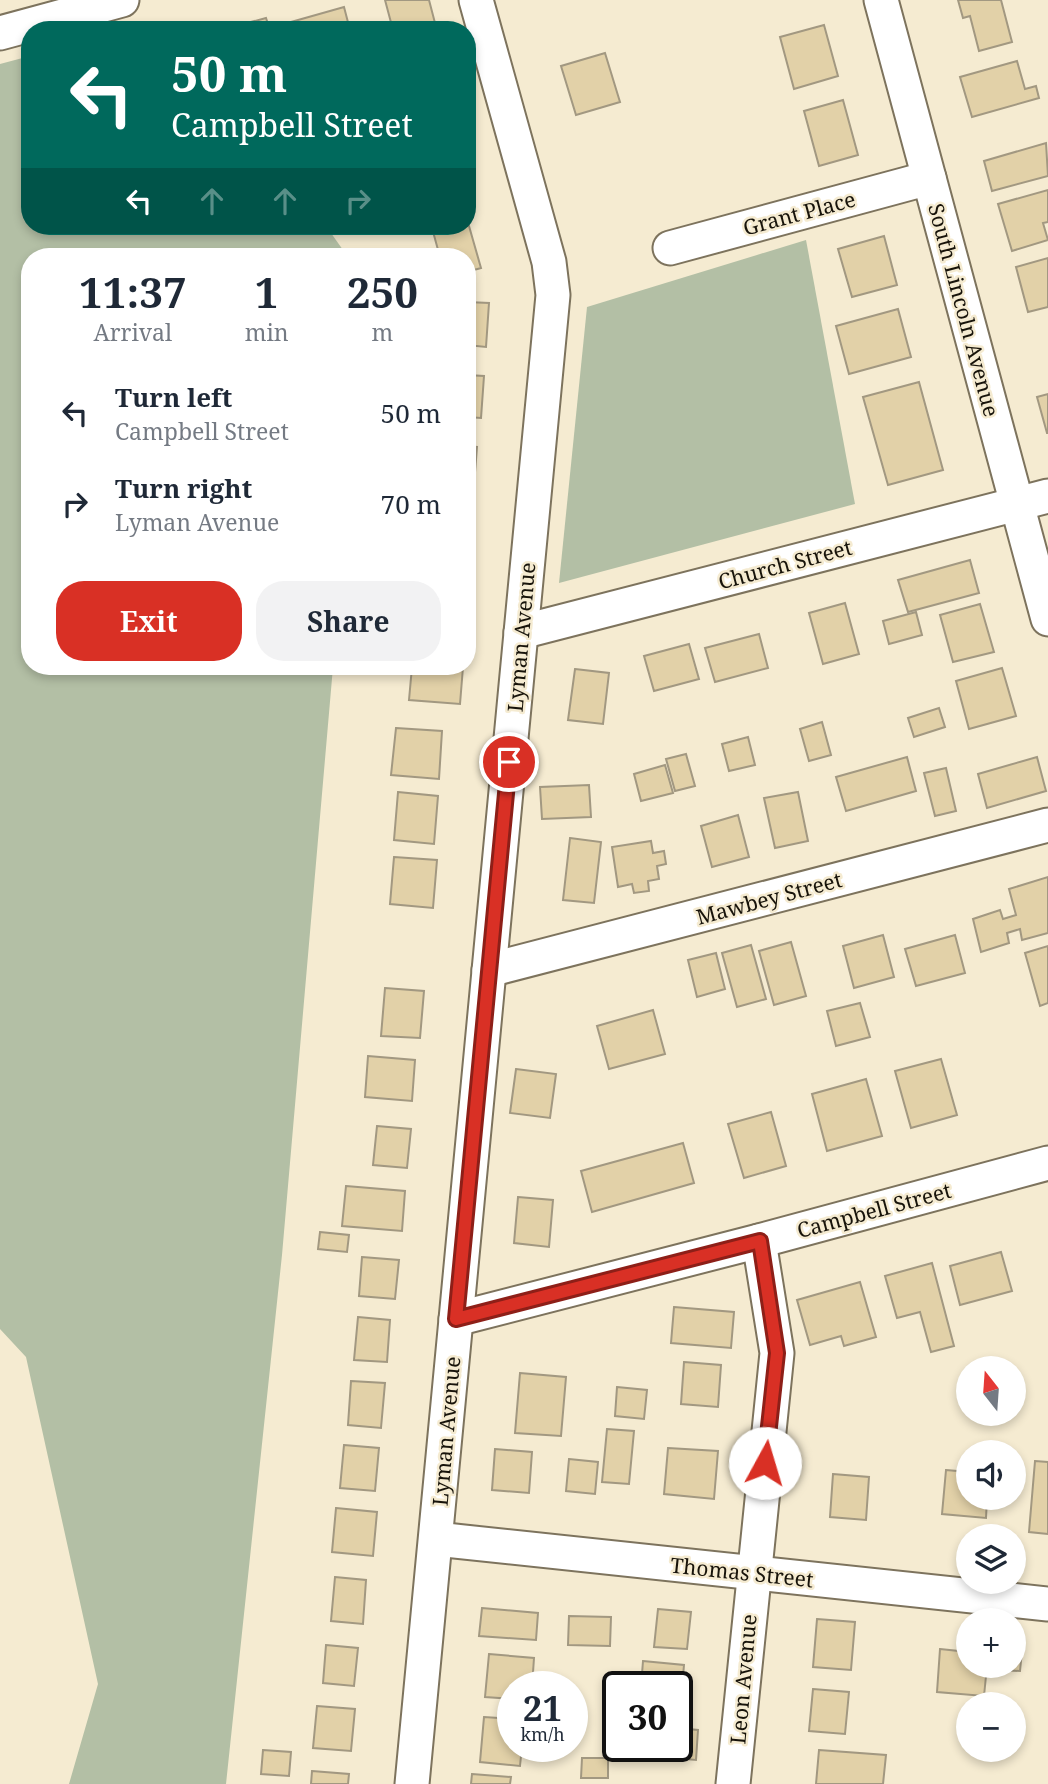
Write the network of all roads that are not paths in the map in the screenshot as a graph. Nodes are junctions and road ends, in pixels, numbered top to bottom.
1 (122, 0) edge
2 (476, 0) edge
3 (881, 0) edge
4 (44, 21) edge
5 (21, 27) edge
6 (0, 33) edge
7 (929, 177) junction
8 (670, 248) dead end
9 (1032, 500) edge
10 (1048, 619) edge
11 (521, 632) junction
12 (1048, 825) edge
13 (489, 970) junction
14 (1048, 1163) edge
15 (760, 1241) junction
16 (456, 1319) junction
17 (436, 1539) junction
18 (753, 1573) junction
19 (1048, 1604) edge
20 (411, 1784) edge
21 (733, 1784) edge

1 - 4 street
2 - 11 street, Lyman Avenue
3 - 7 street, South Lincoln Avenue
5 - 6 street
7 - 8 street, Grant Place
7 - 9 street, South Lincoln Avenue
9 - 10 street, South Lincoln Avenue
9 - 11 street, Church Street
11 - 13 street, Lyman Avenue
12 - 13 street, Mawbey Street
13 - 16 street, Lyman Avenue
14 - 15 street, Campbell Street
15 - 16 street, Campbell Street
15 - 18 street, Leon Avenue
16 - 17 street, Lyman Avenue
17 - 18 street, Thomas Street
17 - 20 street, Lyman Avenue
18 - 19 street, Thomas Street
18 - 21 street, Leon Avenue

